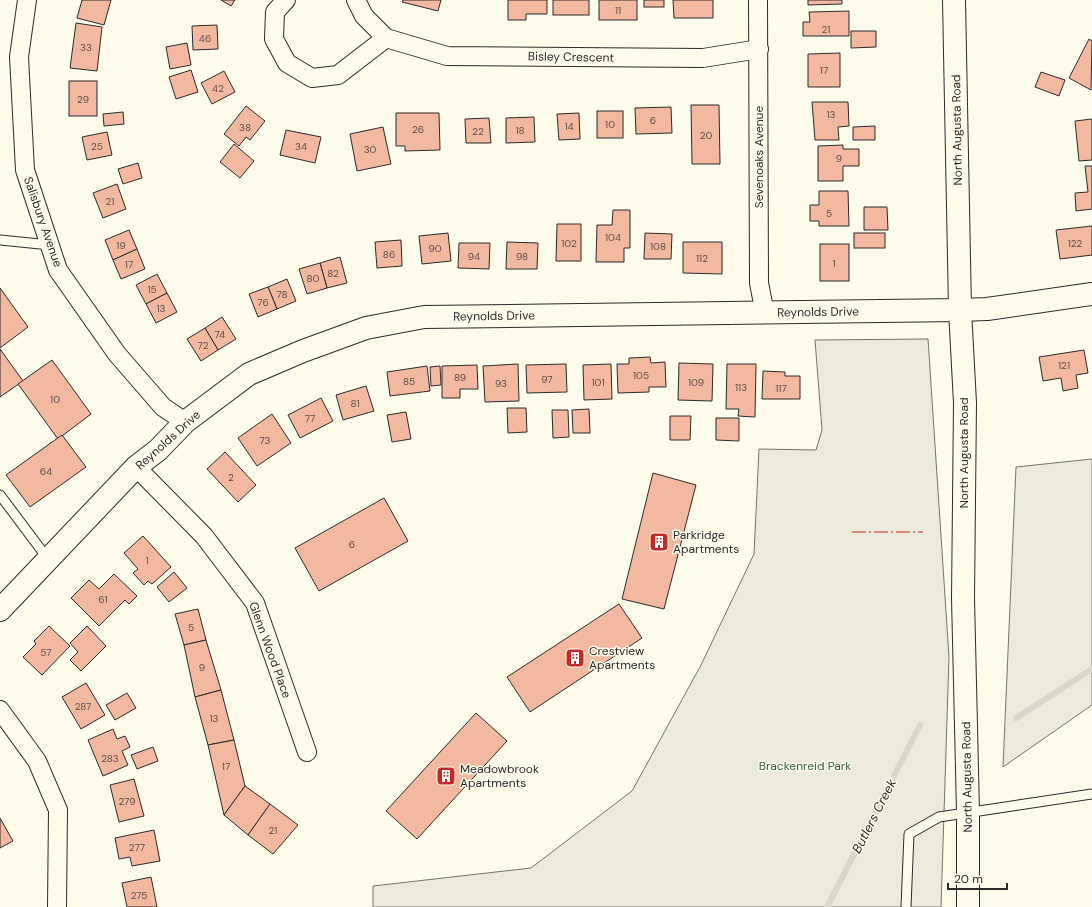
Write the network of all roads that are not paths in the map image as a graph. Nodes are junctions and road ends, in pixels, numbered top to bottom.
1 (28, 0) edge
2 (286, 0) edge
3 (356, 0) edge
4 (758, 0) edge
5 (954, 0) edge
6 (386, 38) junction
7 (759, 49) junction
8 (0, 240) edge
9 (50, 245) junction
10 (1092, 294) edge
11 (960, 310) junction
12 (765, 314) junction
13 (185, 422) junction
14 (136, 467) junction
15 (0, 495) edge
16 (49, 560) junction
17 (0, 610) edge
18 (0, 710) edge
19 (307, 752) dead end
20 (1092, 794) edge
21 (968, 812) junction
22 (57, 907) edge
23 (906, 907) edge
24 (968, 907) edge

1 - 9 street, Salisbury Avenue
2 - 6 street
3 - 6 street, Bisley Crescent
4 - 7 street, Sevenoaks Avenue
5 - 11 street, North Augusta Road
6 - 7 street, Bisley Crescent
7 - 12 street, Sevenoaks Avenue
8 - 9 lane
9 - 13 street, Salisbury Avenue
10 - 11 street, Reynolds Drive
11 - 12 street, Reynolds Drive
11 - 21 street, North Augusta Road
12 - 13 street, Reynolds Drive
13 - 14 street, Reynolds Drive
14 - 16 street, Reynolds Drive
14 - 19 street, Glenn Wood Place
15 - 16 lane
16 - 17 street, Reynolds Drive
18 - 22 street
20 - 21 lane
21 - 23 lane
21 - 24 street, North Augusta Road

